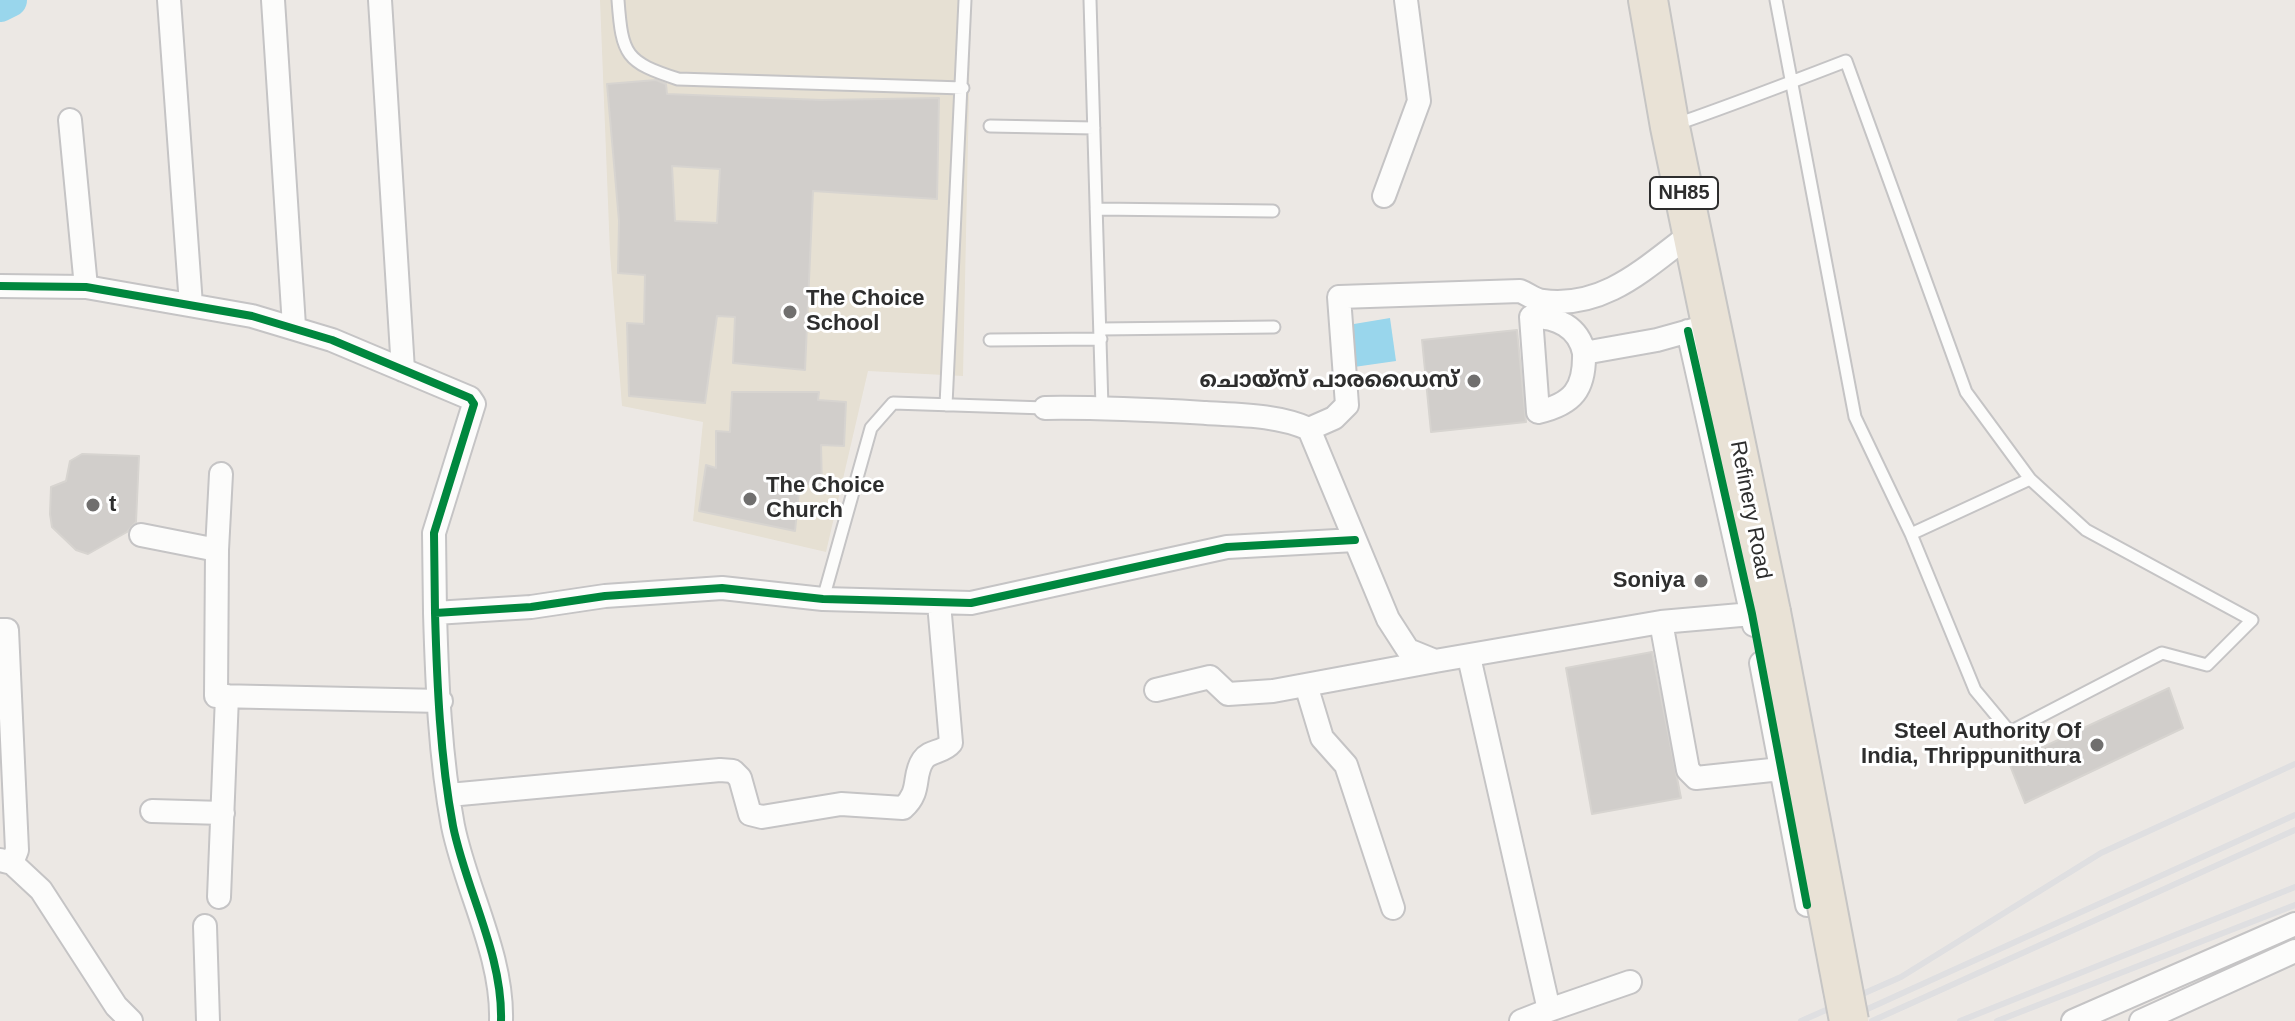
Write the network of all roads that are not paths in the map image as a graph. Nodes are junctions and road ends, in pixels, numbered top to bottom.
1 (169, 0) edge
2 (273, 0) edge
3 (380, 0) edge
4 (618, 0) edge
5 (965, 0) edge
6 (1090, 0) edge
7 (1406, 0) edge
8 (1648, 0) edge
9 (1776, 0) edge
10 (1793, 82) junction
11 (963, 88) junction
12 (70, 120) dead end
13 (990, 126) dead end
14 (1670, 127) junction
15 (1094, 128) junction
16 (1384, 196) dead end
17 (1096, 209) junction
18 (1273, 211) dead end
19 (1692, 233) junction
20 (0, 286) edge
21 (86, 287) junction
22 (191, 305) junction
23 (294, 326) junction
24 (1274, 327) dead end
25 (1700, 327) junction
26 (1100, 334) junction
27 (990, 340) dead end
28 (1584, 353) dead end
29 (403, 370) junction
30 (946, 405) junction
31 (1102, 407) junction
32 (1045, 408) joint
33 (1309, 429) junction
34 (221, 474) dead end
35 (2030, 479) junction
36 (1911, 534) junction
37 (141, 535) dead end
38 (1355, 540) junction
39 (217, 550) junction
40 (823, 599) junction
41 (939, 603) junction
42 (435, 613) junction
43 (1752, 614) junction
44 (1661, 622) junction
45 (0, 630) edge
46 (1469, 657) junction
47 (1435, 661) junction
48 (1306, 685) junction
49 (1156, 690) dead end
50 (227, 696) junction
51 (441, 701) junction
52 (1781, 769) junction
53 (449, 795) junction
54 (152, 811) dead end
55 (223, 813) junction
56 (6, 862) edge
57 (219, 897) dead end
58 (1807, 905) dead end
59 (1393, 908) dead end
60 (2295, 924) edge
61 (205, 926) dead end
62 (2295, 951) edge
63 (1630, 982) dead end
64 (1549, 1010) junction
65 (131, 1021) edge
66 (208, 1021) edge
67 (501, 1021) edge
68 (1521, 1021) edge
69 (1849, 1021) edge
70 (2073, 1021) edge
71 (2141, 1021) edge

1 - 22 street
2 - 23 street
3 - 29 street
4 - 11 lane
5 - 11 lane
6 - 15 lane
7 - 16 street
8 - 14 highway, Refinery Road / NH85
9 - 10 lane
10 - 14 lane
10 - 35 lane
10 - 36 lane
11 - 30 lane
12 - 21 street
13 - 15 lane
14 - 19 highway, Refinery Road / NH85
15 - 17 lane
17 - 18 lane
17 - 26 lane
19 - 25 highway, Refinery Road / NH85
19 - 33 street
20 - 21 street
21 - 22 street
22 - 23 street
23 - 29 street
24 - 26 lane
25 - 28 street
25 - 43 street
25 - 69 highway, Refinery Road / NH85, bridge
26 - 27 lane
26 - 31 lane
29 - 42 street
30 - 32 lane
30 - 40 lane
31 - 32 street
31 - 33 street
33 - 38 street
34 - 39 street
35 - 36 lane
35 - 36 lane
37 - 39 street
38 - 41 street
38 - 47 street
39 - 50 street
40 - 41 street
40 - 42 street
41 - 53 street
42 - 51 street
43 - 44 street
43 - 52 street
44 - 46 street
44 - 52 street
45 - 56 street
46 - 47 street
46 - 64 street
47 - 48 street
48 - 49 street
48 - 59 street
50 - 51 street
50 - 55 street
51 - 53 street
52 - 58 street
53 - 67 street
54 - 55 street
55 - 57 street
56 - 65 street
60 - 70 street
61 - 66 street
62 - 71 street
63 - 64 street
64 - 68 street

